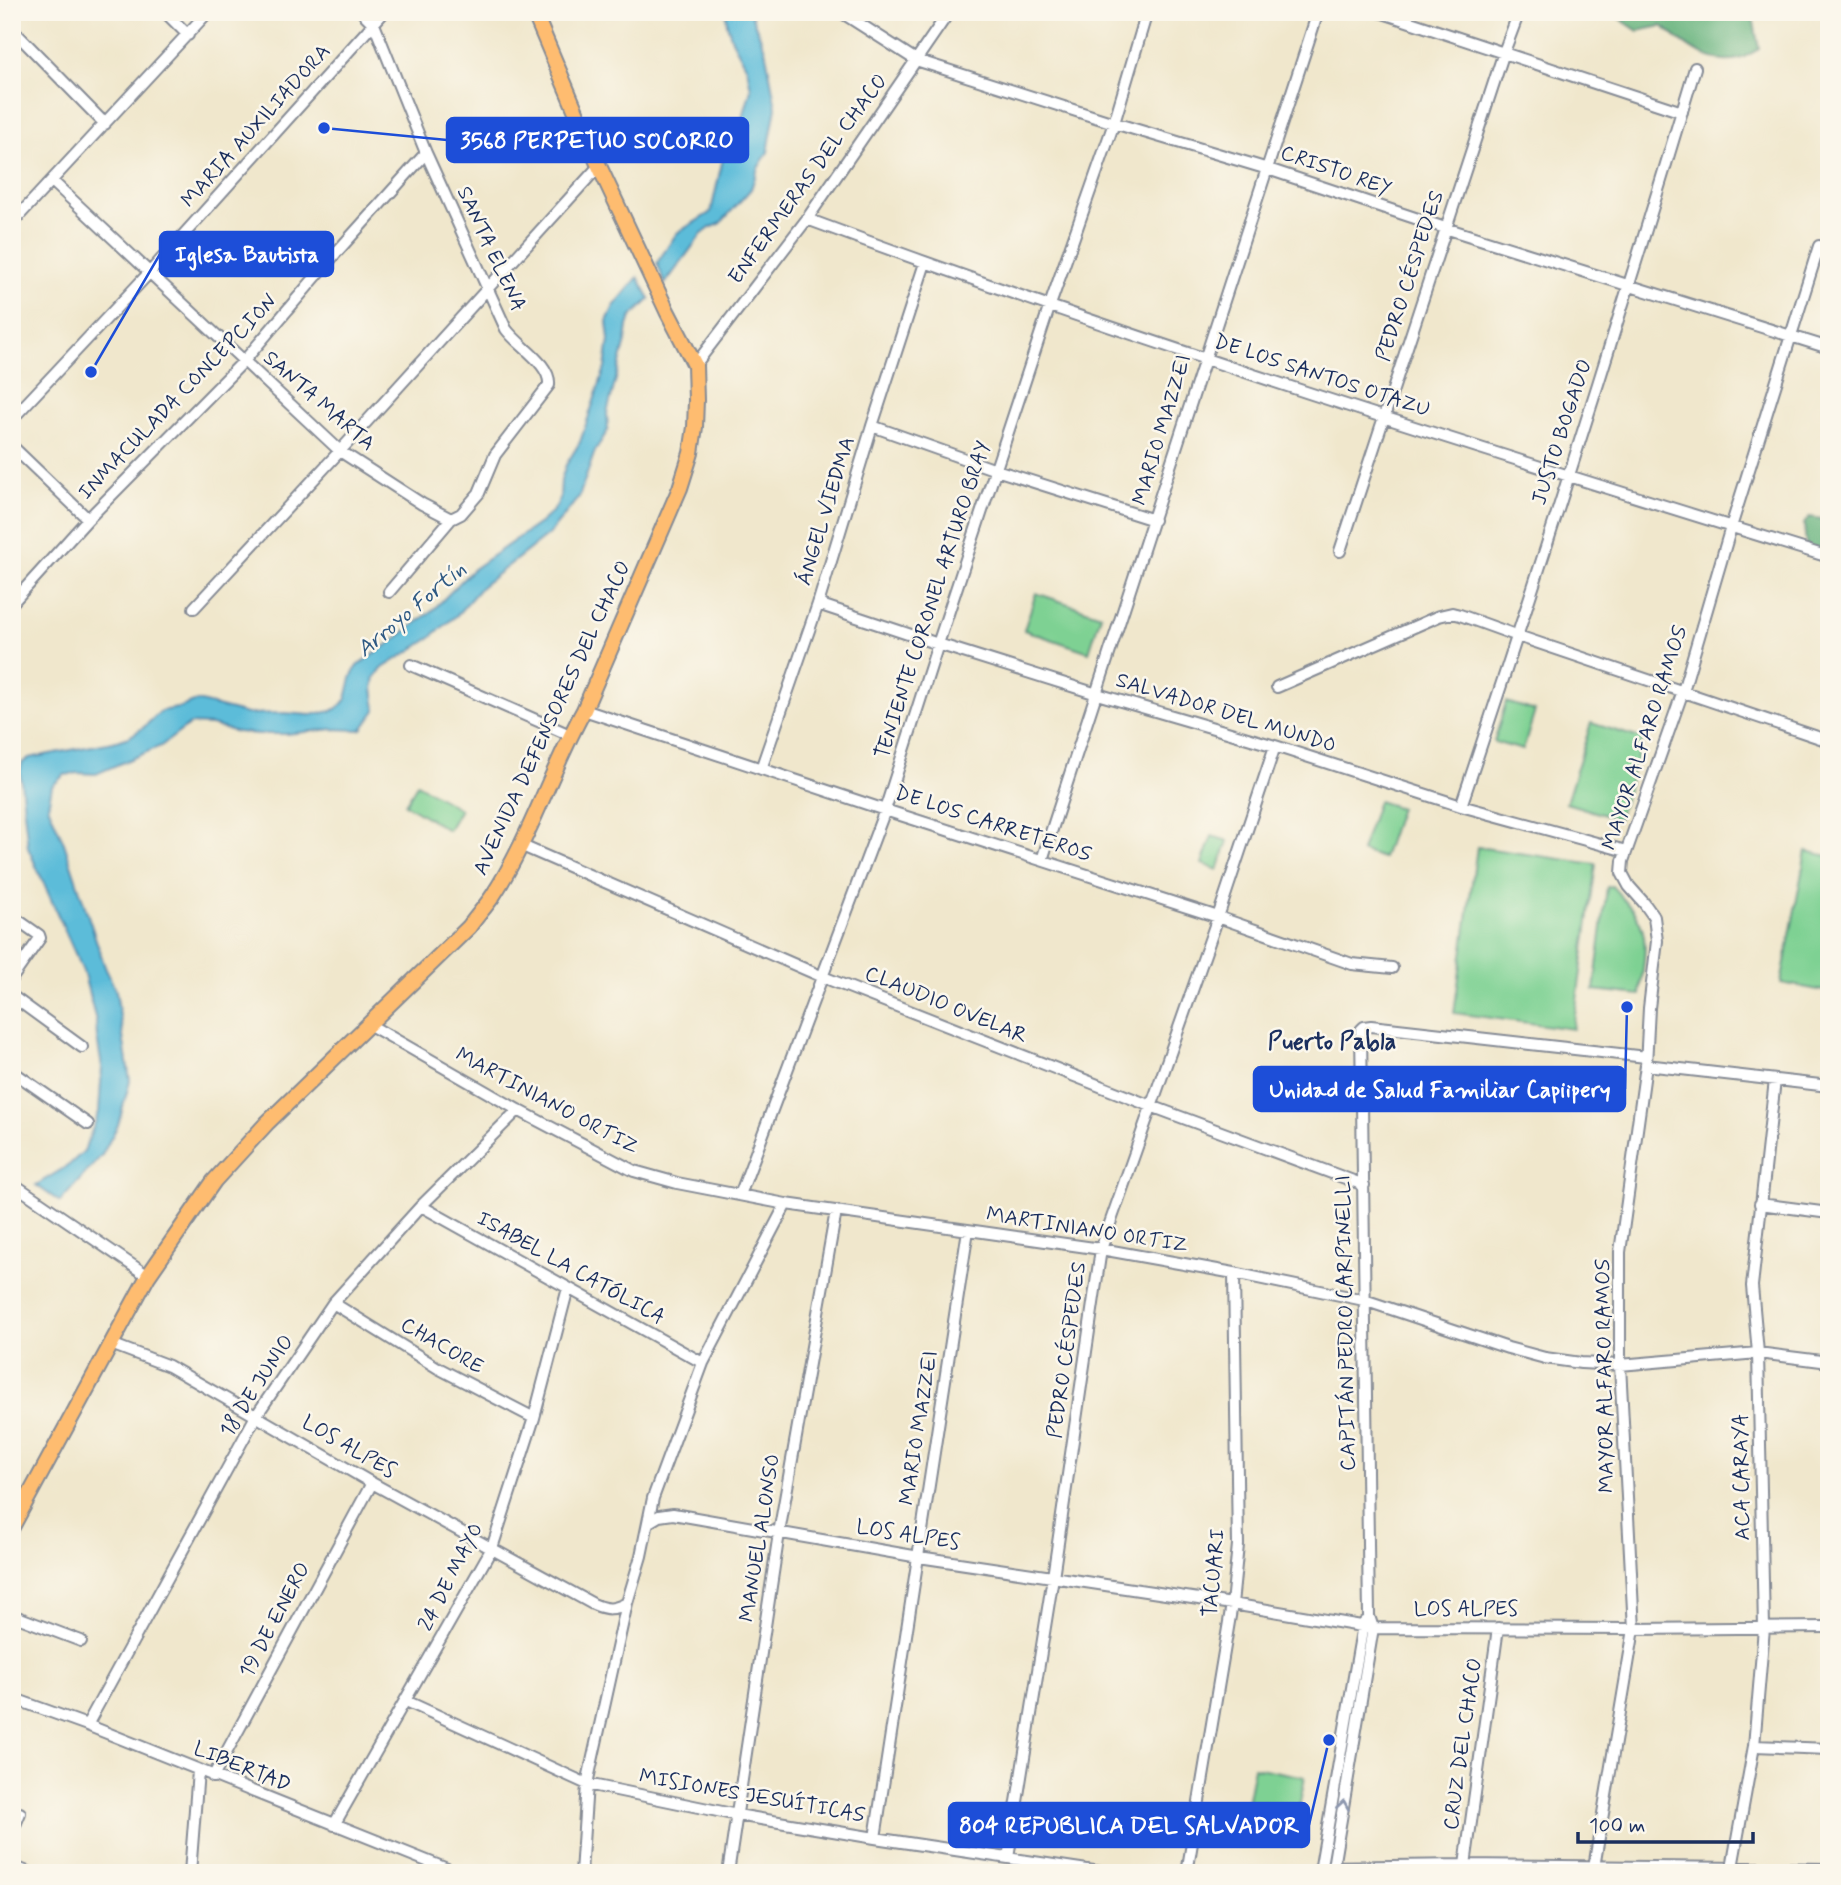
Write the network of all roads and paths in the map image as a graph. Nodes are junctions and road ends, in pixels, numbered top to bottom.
1 (164, 12) edge
2 (208, 12) edge
3 (362, 12) edge
4 (384, 12) edge
5 (534, 12) edge
6 (841, 12) edge
7 (949, 12) edge
8 (1147, 12) edge
9 (1318, 12) edge
10 (1380, 12) edge
11 (1519, 12) edge
12 (374, 24) junction
13 (12, 29) edge
14 (188, 35) junction
15 (1504, 52) junction
16 (916, 60) junction
17 (1695, 68) dead end
18 (1682, 112) junction
19 (1114, 123) junction
20 (105, 124) junction
21 (426, 153) junction
22 (599, 166) junction
23 (1268, 169) junction
24 (52, 181) junction
25 (807, 219) junction
26 (12, 223) edge
27 (1446, 229) junction
28 (1819, 246) dead end
29 (925, 263) junction
30 (150, 272) junction
31 (1629, 286) junction
32 (487, 288) junction
33 (1050, 305) junction
34 (1792, 336) junction
35 (1829, 348) edge
36 (1205, 358) junction
37 (244, 361) junction
38 (695, 365) junction
39 (1386, 416) junction
40 (12, 419) edge
41 (872, 426) junction
42 (12, 446) edge
43 (340, 451) junction
44 (996, 470) junction
45 (1568, 476) junction
46 (88, 519) junction
47 (451, 519) junction
48 (1154, 520) junction
49 (1731, 527) junction
50 (1340, 551) dead end
51 (1829, 557) edge
52 (389, 592) dead end
53 (12, 603) edge
54 (818, 604) junction
55 (194, 608) dead end
56 (1518, 636) junction
57 (938, 644) junction
58 (411, 665) dead end
59 (1276, 687) dead end
60 (1683, 691) junction
61 (1097, 694) junction
62 (584, 710) junction
63 (570, 735) junction
64 (1829, 741) edge
65 (1275, 746) junction
66 (761, 768) junction
67 (1461, 806) junction
68 (886, 810) junction
69 (520, 845) junction
70 (1626, 851) junction
71 (1042, 860) junction
72 (12, 916) edge
73 (1218, 917) junction
74 (1392, 968) dead end
75 (823, 977) junction
76 (12, 978) edge
77 (12, 996) edge
78 (370, 1025) junction
79 (82, 1047) dead end
80 (1646, 1061) junction
81 (12, 1071) edge
82 (1775, 1080) junction
83 (1829, 1086) edge
84 (1151, 1106) junction
85 (518, 1110) junction
86 (88, 1124) dead end
87 (14, 1184) edge
88 (1364, 1185) junction
89 (740, 1195) junction
90 (786, 1204) junction
91 (1760, 1204) junction
92 (421, 1206) junction
93 (836, 1211) junction
94 (1829, 1213) edge
95 (968, 1230) junction
96 (1101, 1249) junction
97 (1234, 1273) junction
98 (148, 1276) junction
99 (568, 1288) junction
100 (1364, 1300) junction
101 (333, 1303) junction
102 (111, 1343) junction
103 (1758, 1353) junction
104 (1829, 1362) edge
105 (703, 1363) junction
106 (1620, 1365) junction
107 (256, 1416) junction
108 (534, 1418) junction
109 (372, 1483) junction
110 (649, 1522) junction
111 (12, 1527) edge
112 (779, 1534) junction
113 (492, 1548) junction
114 (919, 1557) junction
115 (1053, 1577) junction
116 (627, 1603) junction
117 (1232, 1604) junction
118 (12, 1615) edge
119 (1368, 1623) junction
120 (1829, 1627) edge
121 (1498, 1628) junction
122 (1764, 1628) junction
123 (1634, 1629) junction
124 (81, 1641) dead end
125 (12, 1698) edge
126 (406, 1701) junction
127 (1352, 1718) junction
128 (87, 1725) junction
129 (1754, 1746) junction
130 (1829, 1749) edge
131 (198, 1771) junction
132 (214, 1777) junction
133 (587, 1784) junction
134 (20, 1813) dead end
135 (737, 1815) junction
136 (334, 1825) junction
137 (12, 1832) edge
138 (875, 1838) junction
139 (1008, 1858) junction
140 (1465, 1865) junction
141 (12, 1866) edge
142 (1053, 1869) edge
143 (1829, 1869) edge
144 (1320, 1870) edge
145 (1332, 1870) edge
146 (1594, 1870) edge
147 (1732, 1870) edge
148 (455, 1872) edge
149 (30, 1873) edge
150 (190, 1873) edge
151 (581, 1873) edge
152 (728, 1873) edge
153 (1107, 1873) edge
154 (1187, 1873) edge

1 - 14 street
2 - 14 street
3 - 12 street, SANTA ELENA
4 - 12 street, MARIA AUXILIADORA
5 - 22 main road, AVENIDA DEFENSORES DEL CHACO
6 - 16 street, CRISTO REY
7 - 16 street, ENFERMERAS DEL CHACO
8 - 19 street, TENIENTE CORONEL ARTURO BRAY
9 - 23 street, MARIO MAZZEI
10 - 15 street
11 - 15 street, PEDRO CÉSPEDES
12 - 21 street, SANTA ELENA
12 - 30 street, MARIA AUXILIADORA
13 - 20 street
14 - 20 street
15 - 18 street
15 - 27 street, PEDRO CÉSPEDES
16 - 19 street, CRISTO REY
16 - 25 street, ENFERMERAS DEL CHACO
17 - 18 street, JUSTO BOGADO
18 - 31 street, JUSTO BOGADO
19 - 23 street, CRISTO REY
19 - 33 street, TENIENTE CORONEL ARTURO BRAY
20 - 24 street
21 - 32 street, SANTA ELENA
21 - 37 street, INMACULADA CONCEPCION
22 - 32 street
22 - 38 main road, AVENIDA DEFENSORES DEL CHACO
23 - 27 street, CRISTO REY
23 - 36 street, MARIO MAZZEI
24 - 26 street
24 - 30 street, SANTA MARTA
25 - 29 street, DE LOS SANTOS OTAZU
25 - 38 street, ENFERMERAS DEL CHACO
27 - 31 street, CRISTO REY
27 - 39 street, PEDRO CÉSPEDES
28 - 34 street, MAYOR ALFARO RAMOS
29 - 33 street, DE LOS SANTOS OTAZU
29 - 41 street, ÁNGEL VIEDMA
30 - 37 street, SANTA MARTA
30 - 40 street, MARIA AUXILIADORA
31 - 34 street, CRISTO REY
31 - 45 street, JUSTO BOGADO
32 - 43 street
32 - 47 street, SANTA ELENA
33 - 36 street, DE LOS SANTOS OTAZU
33 - 44 street, TENIENTE CORONEL ARTURO BRAY
34 - 35 street, CRISTO REY
34 - 49 street, MAYOR ALFARO RAMOS
36 - 39 street, DE LOS SANTOS OTAZU
36 - 48 street, MARIO MAZZEI
37 - 43 street, SANTA MARTA
37 - 46 street, INMACULADA CONCEPCION
38 - 62 main road, AVENIDA DEFENSORES DEL CHACO
39 - 45 street, DE LOS SANTOS OTAZU
39 - 50 street, PEDRO CÉSPEDES
41 - 44 street
41 - 54 street, ÁNGEL VIEDMA
42 - 46 street
43 - 47 street, SANTA MARTA
43 - 55 street
44 - 48 street
44 - 57 street, TENIENTE CORONEL ARTURO BRAY
45 - 49 street, DE LOS SANTOS OTAZU
45 - 56 street, JUSTO BOGADO
46 - 53 street, INMACULADA CONCEPCION
47 - 52 street
48 - 61 street, MARIO MAZZEI
49 - 51 street, DE LOS SANTOS OTAZU
49 - 60 street, MAYOR ALFARO RAMOS
54 - 57 street, SALVADOR DEL MUNDO
54 - 66 street, ÁNGEL VIEDMA
56 - 59 street
56 - 60 street
56 - 67 street, JUSTO BOGADO
57 - 61 street, SALVADOR DEL MUNDO
57 - 68 street, TENIENTE CORONEL ARTURO BRAY
58 - 63 street
60 - 64 street
60 - 70 street, MAYOR ALFARO RAMOS
61 - 65 street, SALVADOR DEL MUNDO
61 - 71 street, MARIO MAZZEI
62 - 63 main road, AVENIDA DEFENSORES DEL CHACO
62 - 66 street, DE LOS CARRETEROS
63 - 69 main road, AVENIDA DEFENSORES DEL CHACO
65 - 67 street, SALVADOR DEL MUNDO
65 - 73 street, PEDRO CÉSPEDES
66 - 68 street, DE LOS CARRETEROS
67 - 70 street, SALVADOR DEL MUNDO
68 - 71 street, DE LOS CARRETEROS
68 - 75 street, TENIENTE CORONEL ARTURO BRAY
69 - 75 street, CLAUDIO OVELAR
69 - 78 main road, AVENIDA DEFENSORES DEL CHACO
70 - 80 street, MAYOR ALFARO RAMOS
71 - 73 street, DE LOS CARRETEROS
72 - 76 street
73 - 74 street, DE LOS CARRETEROS
73 - 84 street, PEDRO CÉSPEDES
75 - 84 street, CLAUDIO OVELAR
75 - 89 street, TENIENTE CORONEL ARTURO BRAY
77 - 79 street
78 - 85 street, MARTINIANO ORTIZ
78 - 98 main road, AVENIDA DEFENSORES DEL CHACO
80 - 82 street
80 - 88 street, CAPITÁN PEDRO CARPINELLI
80 - 106 street, MAYOR ALFARO RAMOS
81 - 86 street
82 - 83 street
82 - 91 street, ACA CARAYA
84 - 88 street, CLAUDIO OVELAR
84 - 96 street, PEDRO CÉSPEDES
85 - 89 street, MARTINIANO ORTIZ
85 - 92 street, 18 DE JUNIO
87 - 98 street
88 - 100 street, CAPITÁN PEDRO CARPINELLI
89 - 90 street, MARTINIANO ORTIZ
90 - 93 street, MARTINIANO ORTIZ
90 - 105 street
91 - 94 street
91 - 103 street, ACA CARAYA
92 - 99 street, ISABEL LA CATÓLICA
92 - 101 street, 18 DE JUNIO
93 - 95 street, MARTINIANO ORTIZ
93 - 112 street, MANUEL ALONSO
95 - 96 street, MARTINIANO ORTIZ
95 - 114 street, MARIO MAZZEI
96 - 97 street, MARTINIANO ORTIZ
96 - 115 street, PEDRO CÉSPEDES
97 - 100 street, MARTINIANO ORTIZ
97 - 117 street, TACUARI
98 - 102 main road, AVENIDA DEFENSORES DEL CHACO
99 - 105 street, ISABEL LA CATÓLICA
99 - 108 street, 24 DE MAYO
100 - 106 street, MARTINIANO ORTIZ
100 - 119 street, CAPITÁN PEDRO CARPINELLI
101 - 107 street, 18 DE JUNIO
101 - 108 street, CHACORE
102 - 107 street, LOS ALPES
102 - 111 main road, AVENIDA DEFENSORES DEL CHACO
103 - 104 street, MARTINIANO ORTIZ
103 - 106 street, MARTINIANO ORTIZ
103 - 122 street, ACA CARAYA
105 - 110 street
106 - 123 street, MAYOR ALFARO RAMOS
107 - 109 street, LOS ALPES
107 - 128 street, 18 DE JUNIO
108 - 113 street, 24 DE MAYO
109 - 113 street, LOS ALPES
109 - 132 street, 19 DE ENERO
110 - 112 street, LOS ALPES
110 - 116 street
112 - 114 street, LOS ALPES
112 - 135 street, MANUEL ALONSO
113 - 116 street, LOS ALPES
113 - 126 street, 24 DE MAYO
114 - 115 street, LOS ALPES
114 - 138 street, MARIO MAZZEI
115 - 117 street, LOS ALPES
115 - 139 street, PEDRO CÉSPEDES
116 - 133 street
117 - 119 street, LOS ALPES
117 - 154 street, TACUARI
118 - 124 street
119 - 121 street, LOS ALPES
119 - 127 street, CAPITÁN PEDRO CARPINELLI
120 - 122 street, LOS ALPES
121 - 123 street, LOS ALPES
121 - 140 street, CRUZ DEL CHACO
122 - 123 street, LOS ALPES
122 - 129 street, ACA CARAYA
123 - 146 street, MAYOR ALFARO RAMOS
125 - 128 street, LIBERTAD
126 - 133 street, MISIONES JESUÍTICAS
126 - 136 street, 24 DE MAYO
127 - 144 street, CAPITÁN PEDRO CARPINELLI
145 -> 127 street, CAPITÁN PEDRO CARPINELLI
128 - 131 street, LIBERTAD
129 - 130 street
129 - 147 street, ACA CARAYA
131 - 132 street, LIBERTAD
131 - 150 street
132 - 136 street, LIBERTAD
133 - 135 street, MISIONES JESUÍTICAS
133 - 151 street
134 - 137 street
135 - 138 street, MISIONES JESUÍTICAS
135 - 152 street, MANUEL ALONSO
136 - 148 street, LIBERTAD
138 - 139 street, MISIONES JESUÍTICAS
139 - 142 street, MISIONES JESUÍTICAS
140 - 145 street
140 - 146 street
141 - 149 street
142 - 153 street, MISIONES JESUÍTICAS
143 - 147 street
144 - 145 street
146 - 147 street

